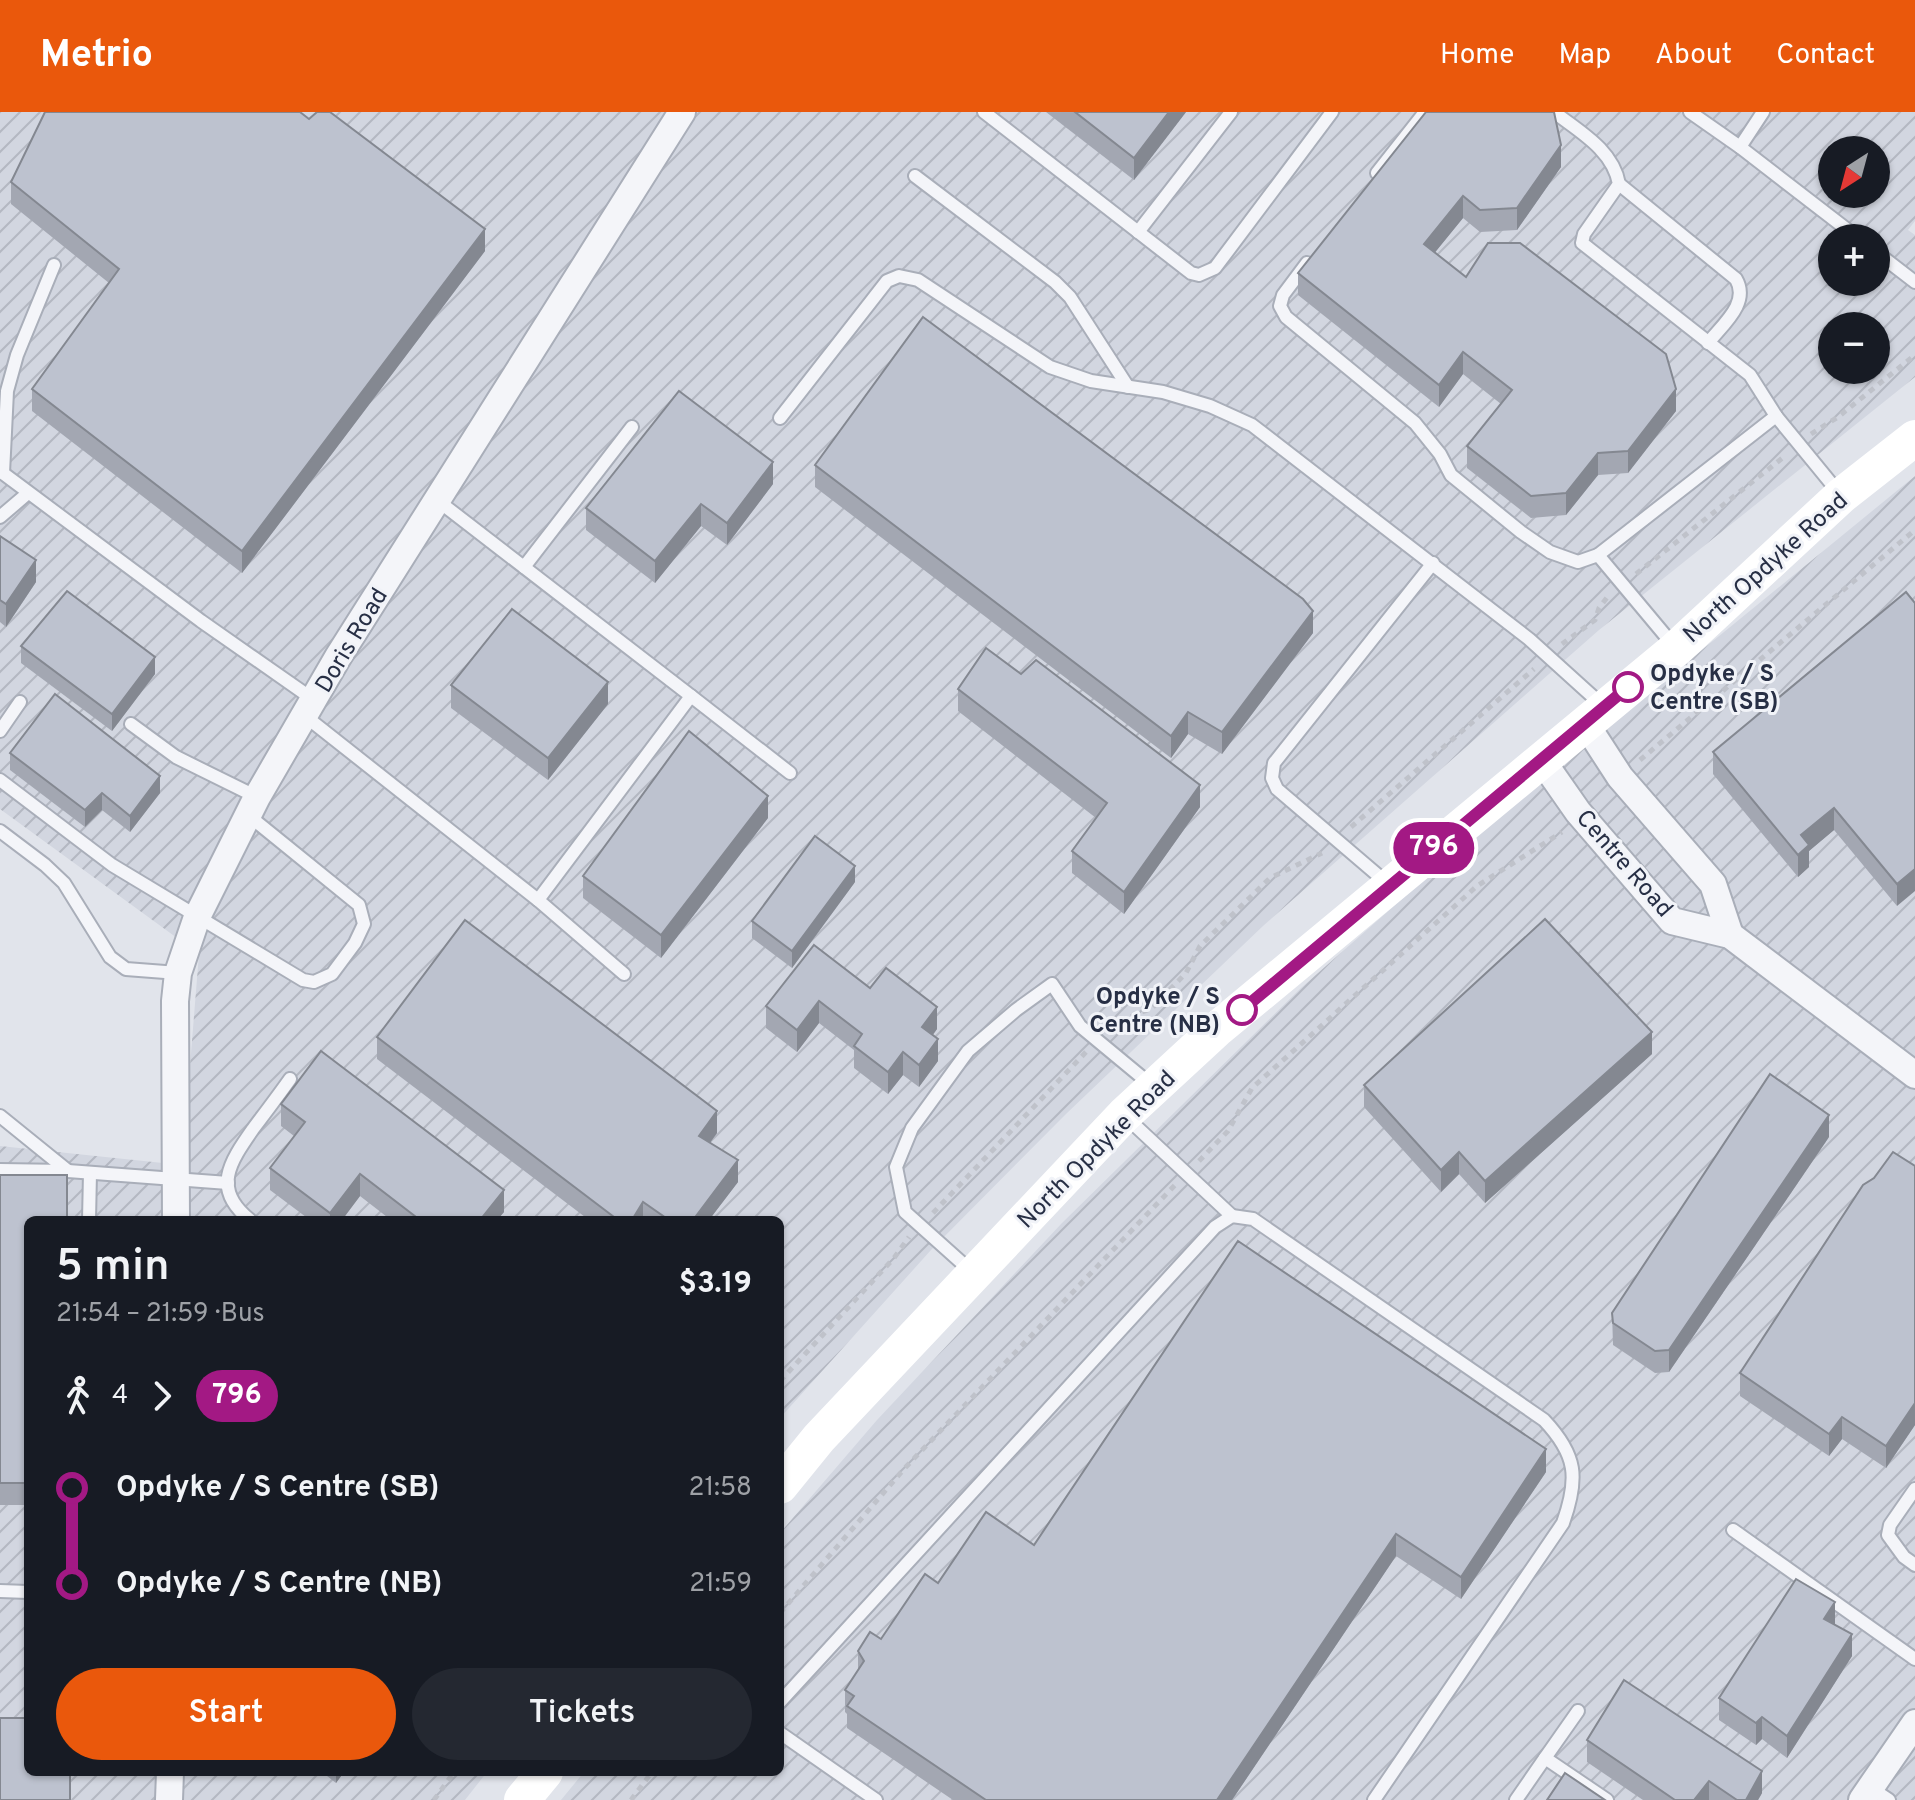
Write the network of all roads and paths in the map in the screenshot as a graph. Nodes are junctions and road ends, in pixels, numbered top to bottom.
1 (682, 112) edge
2 (984, 112) edge
3 (1231, 112) edge
4 (1332, 112) edge
5 (1425, 112) edge
6 (1554, 112) edge
7 (1690, 112) edge
8 (1763, 112) edge
9 (1740, 147) junction
10 (915, 176) dead end
11 (1619, 184) junction
12 (1368, 185) edge
13 (1840, 224) edge
14 (1138, 232) junction
15 (1311, 259) edge
16 (1890, 263) edge
17 (54, 265) dead end
18 (1915, 282) edge
19 (1708, 343) junction
20 (1915, 355) edge
21 (1128, 387) junction
22 (1776, 416) junction
23 (780, 418) dead end
24 (632, 427) dead end
25 (1816, 430) dead end
26 (1915, 438) edge
27 (1782, 458) dead end
28 (2, 472) edge
29 (28, 493) junction
30 (1841, 496) junction
31 (437, 500) junction
32 (0, 517) edge
33 (1915, 530) edge
34 (1598, 555) junction
35 (1433, 563) junction
36 (524, 567) junction
37 (1636, 574) dead end
38 (1608, 595) dead end
39 (1566, 641) dead end
40 (1676, 649) junction
41 (1533, 670) dead end
42 (691, 696) junction
43 (20, 702) dead end
44 (310, 708) junction
45 (1595, 715) junction
46 (131, 724) dead end
47 (0, 731) edge
48 (1541, 759) junction
49 (790, 773) dead end
50 (1620, 777) junction
51 (0, 780) edge
52 (253, 806) junction
53 (1578, 812) junction
54 (1354, 825) dead end
55 (0, 831) edge
56 (1321, 854) dead end
57 (1389, 885) junction
58 (538, 900) junction
59 (197, 917) junction
60 (1730, 935) junction
61 (178, 973) junction
62 (624, 974) dead end
63 (1115, 1031) dead end
64 (1084, 1053) dead end
65 (1915, 1075) edge
66 (290, 1079) dead end
67 (1155, 1089) junction
68 (1124, 1115) junction
69 (0, 1116) edge
70 (0, 1170) edge
71 (68, 1171) junction
72 (1188, 1172) junction
73 (90, 1173) junction
74 (176, 1180) junction
75 (228, 1183) junction
76 (937, 1209) dead end
77 (89, 1216) edge
78 (176, 1216) edge
79 (246, 1216) edge
80 (1232, 1216) junction
81 (904, 1242) dead end
82 (974, 1274) junction
83 (784, 1377) edge
84 (784, 1481) edge
85 (1915, 1489) edge
86 (1733, 1530) dead end
87 (1915, 1565) edge
88 (0, 1591) edge
89 (24, 1592) edge
90 (784, 1608) edge
91 (1915, 1659) edge
92 (784, 1698) edge
93 (1578, 1711) dead end
94 (1915, 1723) edge
95 (784, 1736) edge
96 (1545, 1758) junction
97 (170, 1776) edge
98 (451, 1776) edge
99 (542, 1776) edge
100 (649, 1776) edge
101 (1874, 1796) edge
102 (169, 1800) edge
103 (434, 1800) edge
104 (522, 1800) edge
105 (631, 1800) edge
106 (876, 1800) edge
107 (1374, 1800) edge
108 (1516, 1800) edge
109 (1607, 1800) edge

1 - 31 street, Doris Road
2 - 14 lane
3 - 14 lane
4 - 14 lane
5 - 12 lane
6 - 11 lane
7 - 9 lane
8 - 9 lane
9 - 13 lane
10 - 21 lane
11 - 19 lane
11 - 19 lane
15 - 34 lane
16 - 18 lane
17 - 28 lane
19 - 22 lane
20 - 25 path
21 - 23 lane
21 - 35 lane
22 - 30 lane
22 - 34 lane
24 - 36 lane
26 - 30 main road, North Opdyke Road
27 - 37 path
28 - 29 lane
29 - 32 lane
29 - 44 lane
30 - 40 main road, North Opdyke Road
31 - 36 lane
31 - 44 street, Doris Road
33 - 50 path
34 - 40 lane
35 - 45 lane
35 - 57 lane
36 - 42 lane
38 - 39 path
40 - 45 main road, North Opdyke Road
41 - 54 path
42 - 49 lane
42 - 58 lane
43 - 47 lane
44 - 52 street, Doris Road
44 - 58 lane
45 - 48 main road, North Opdyke Road
45 - 50 street
46 - 52 lane
48 - 53 street, Centre Road
48 - 57 main road, North Opdyke Road
50 - 60 street
51 - 59 lane
52 - 59 street, Doris Road
52 - 59 lane
53 - 60 street, Centre Road
53 - 72 path
55 - 61 lane
56 - 63 path
57 - 67 main road, North Opdyke Road
58 - 62 lane
59 - 61 street, Doris Road
60 - 65 street, Centre Road
61 - 74 street, Doris Road
64 - 76 path
66 - 75 lane
67 - 68 main road, North Opdyke Road
67 - 82 lane
68 - 72 lane
68 - 82 main road, North Opdyke Road
69 - 71 lane
70 - 71 lane
71 - 73 lane
72 - 80 lane
72 - 90 path
73 - 74 lane
73 - 77 lane
74 - 75 lane
74 - 78 street, Doris Road
75 - 79 lane
80 - 92 lane
80 - 107 lane
81 - 83 path
82 - 84 main road, North Opdyke Road
85 - 87 lane
86 - 91 lane
88 - 89 lane
93 - 96 lane
94 - 101 street
95 - 106 lane
96 - 108 lane
96 - 109 lane
97 - 102 street
98 - 103 path
99 - 104 main road
100 - 105 path

